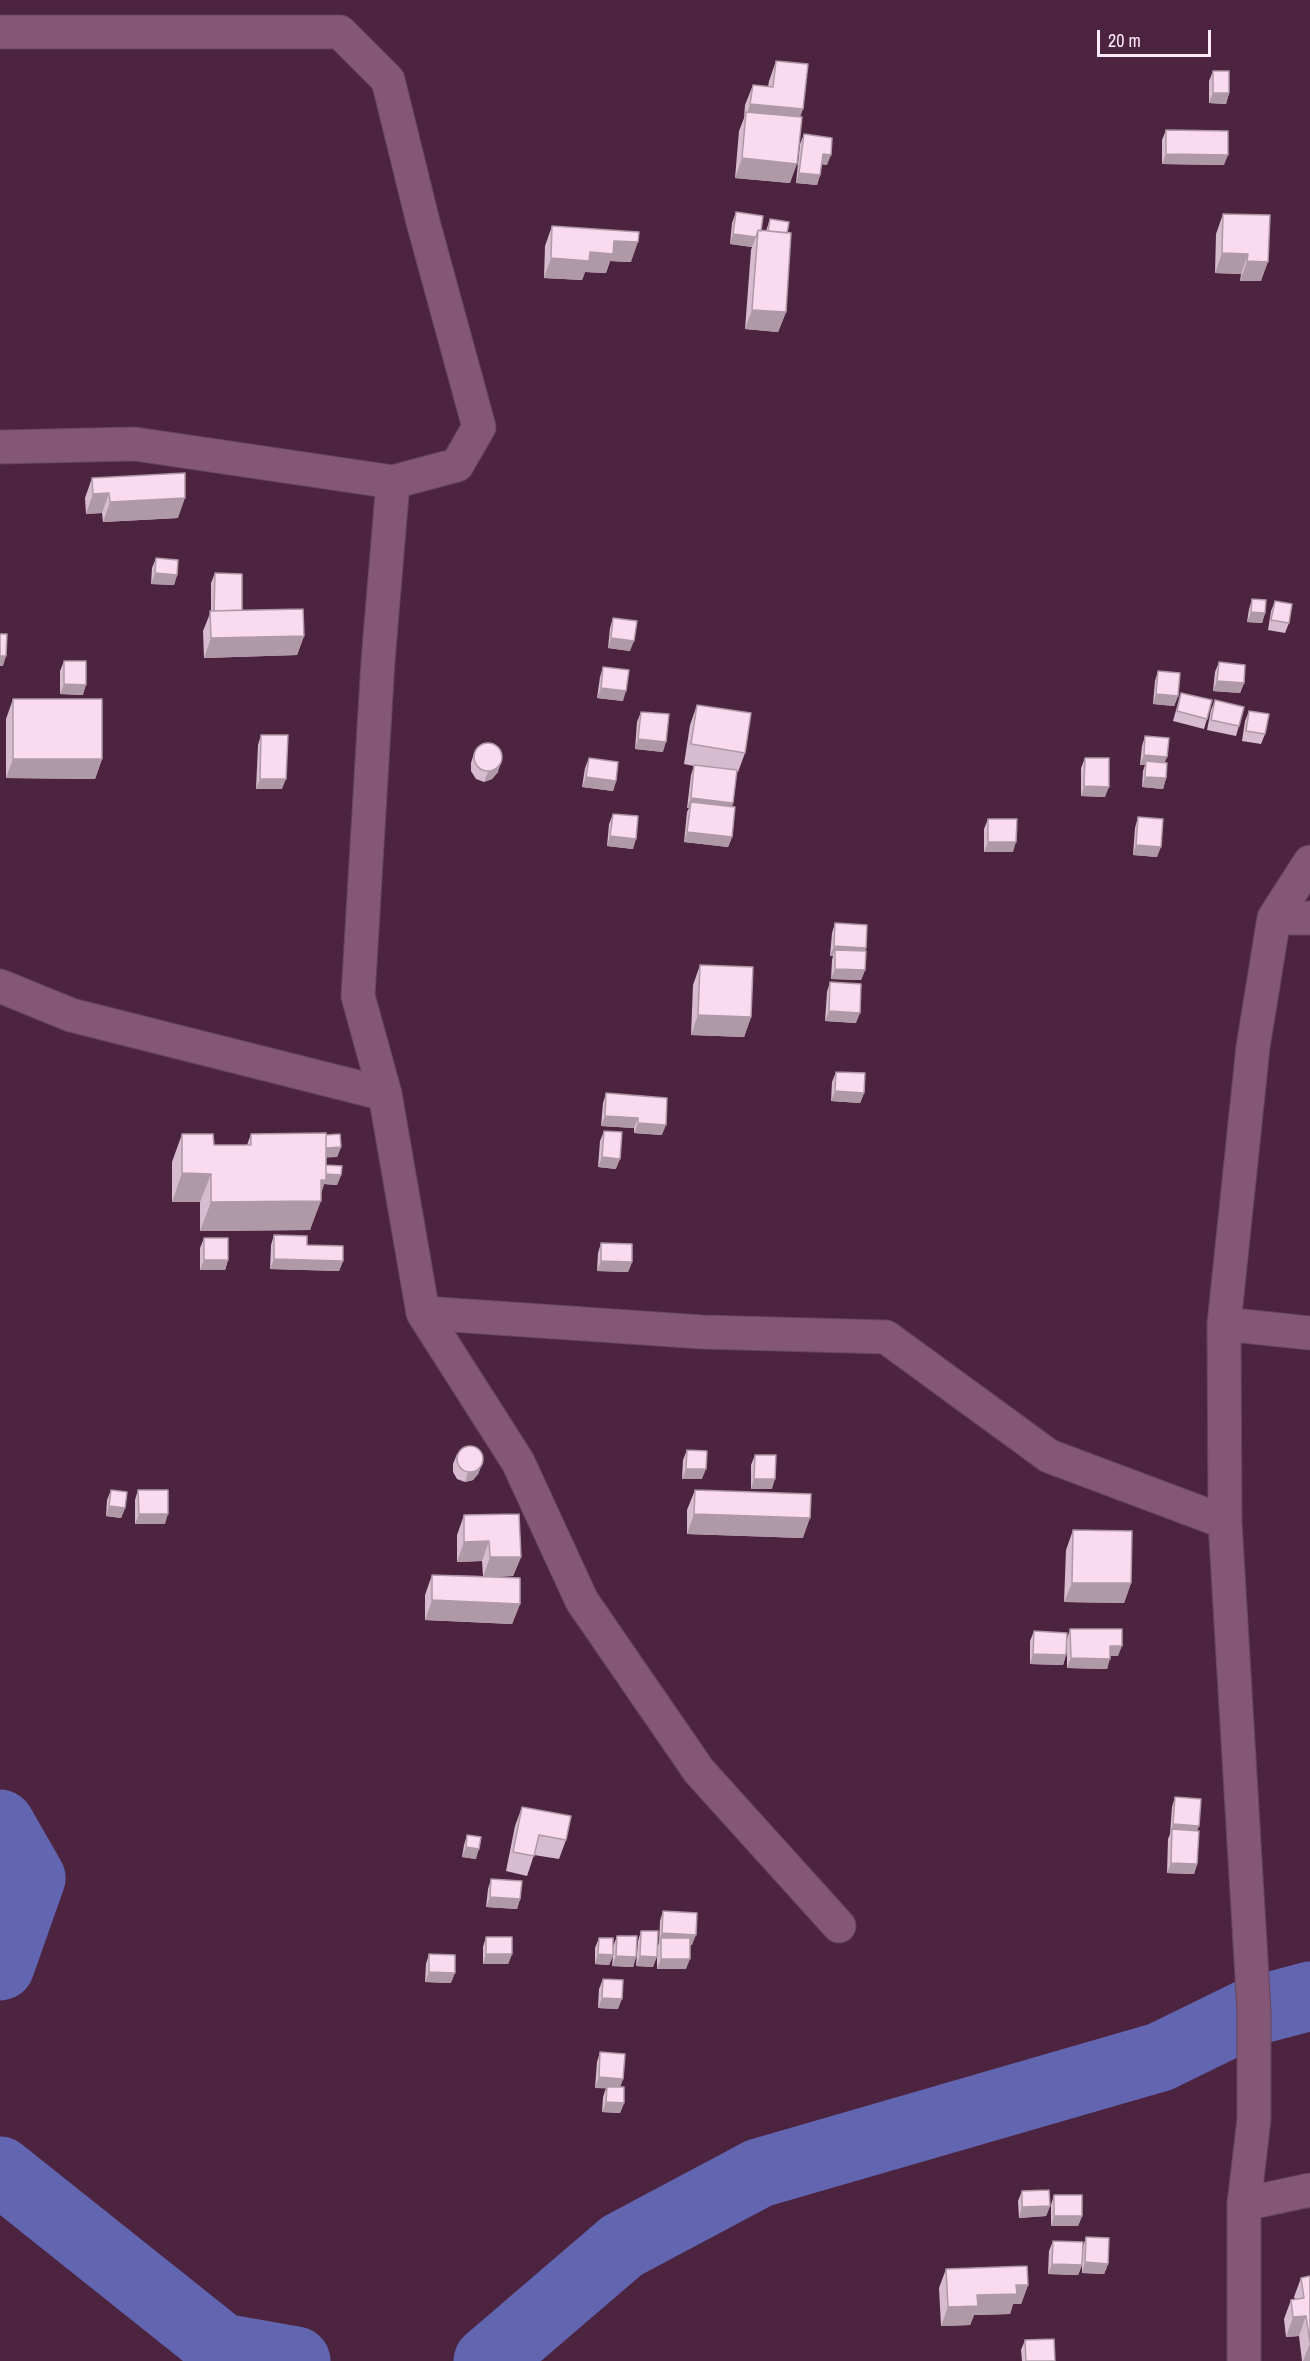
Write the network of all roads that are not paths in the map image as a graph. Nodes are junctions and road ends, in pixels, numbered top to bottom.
1 (0, 32) edge
2 (0, 447) edge
3 (393, 482) junction
4 (1310, 862) edge
5 (1274, 918) junction
6 (1310, 918) edge
7 (0, 986) edge
8 (385, 1094) junction
9 (423, 1313) junction
10 (1224, 1324) junction
11 (1310, 1333) edge
12 (1225, 1522) junction
13 (839, 1926) dead end
14 (1310, 2190) edge
15 (1244, 2204) junction
16 (1244, 2361) edge

1 - 3 street
2 - 3 street
3 - 8 street
4 - 5 street
5 - 6 street
5 - 10 street
7 - 8 street
8 - 9 street
9 - 12 street
9 - 13 street
10 - 11 street
10 - 12 street
12 - 15 street
14 - 15 street
15 - 16 street

